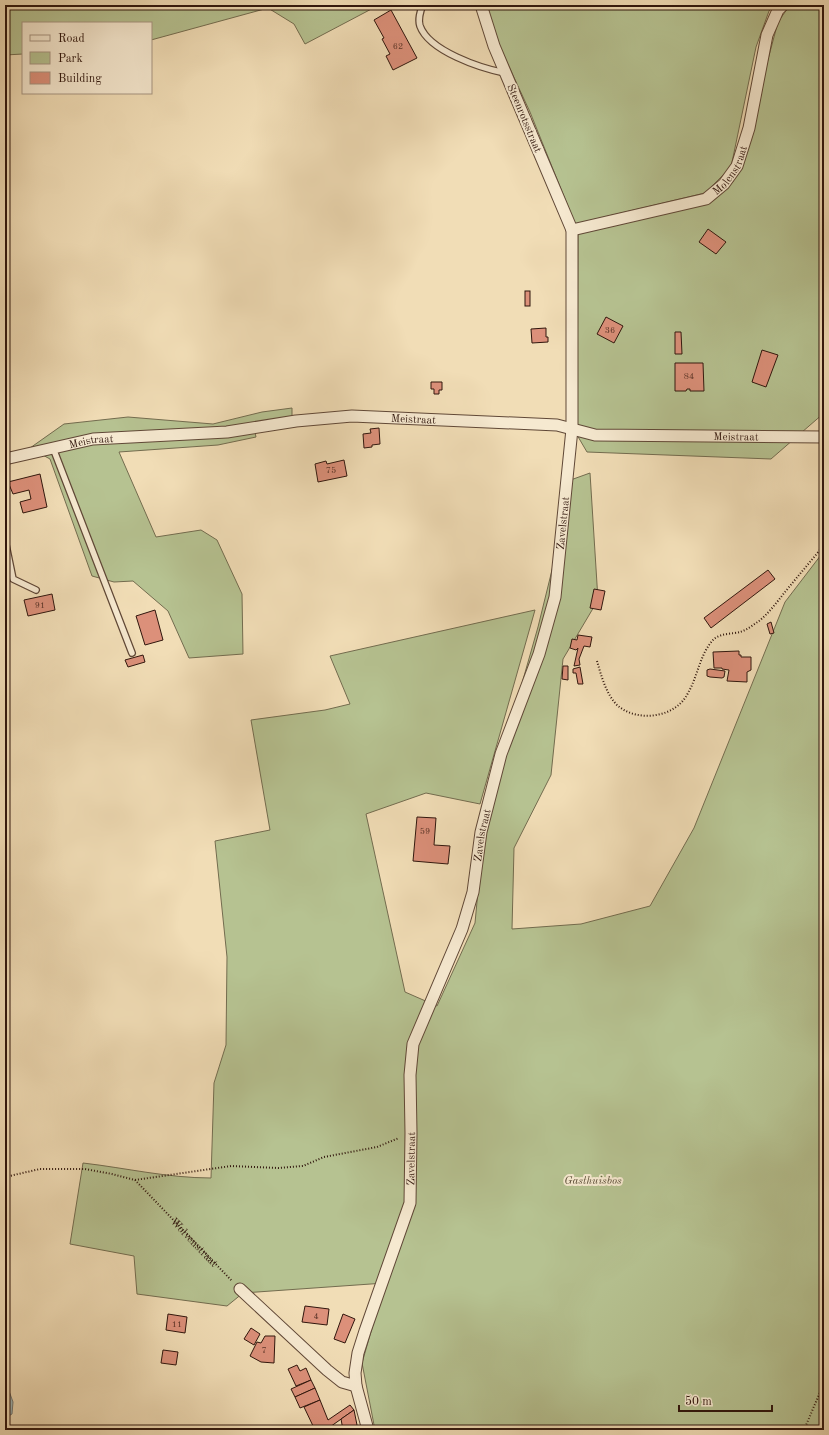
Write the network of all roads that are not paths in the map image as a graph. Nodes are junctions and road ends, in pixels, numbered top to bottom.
1 (423, 5) edge
2 (481, 5) edge
3 (782, 5) edge
4 (506, 73) junction
5 (572, 230) junction
6 (572, 429) junction
7 (824, 437) edge
8 (53, 448) junction
9 (5, 459) edge
10 (5, 540) edge
11 (36, 590) dead end
12 (132, 653) dead end
13 (240, 1289) road end
14 (356, 1386) junction
15 (368, 1430) edge

1 - 4 lane
2 - 4 street, Steenrotsstraat
3 - 5 street, Molenstraat
4 - 5 street, Steenrotsstraat
5 - 6 street, Zavelstraat
6 - 7 street, Meistraat
6 - 8 street, Meistraat
6 - 14 street, Zavelstraat
8 - 9 street, Meistraat
8 - 12 lane
10 - 11 lane
13 - 14 street
14 - 15 street, Zavelstraat

